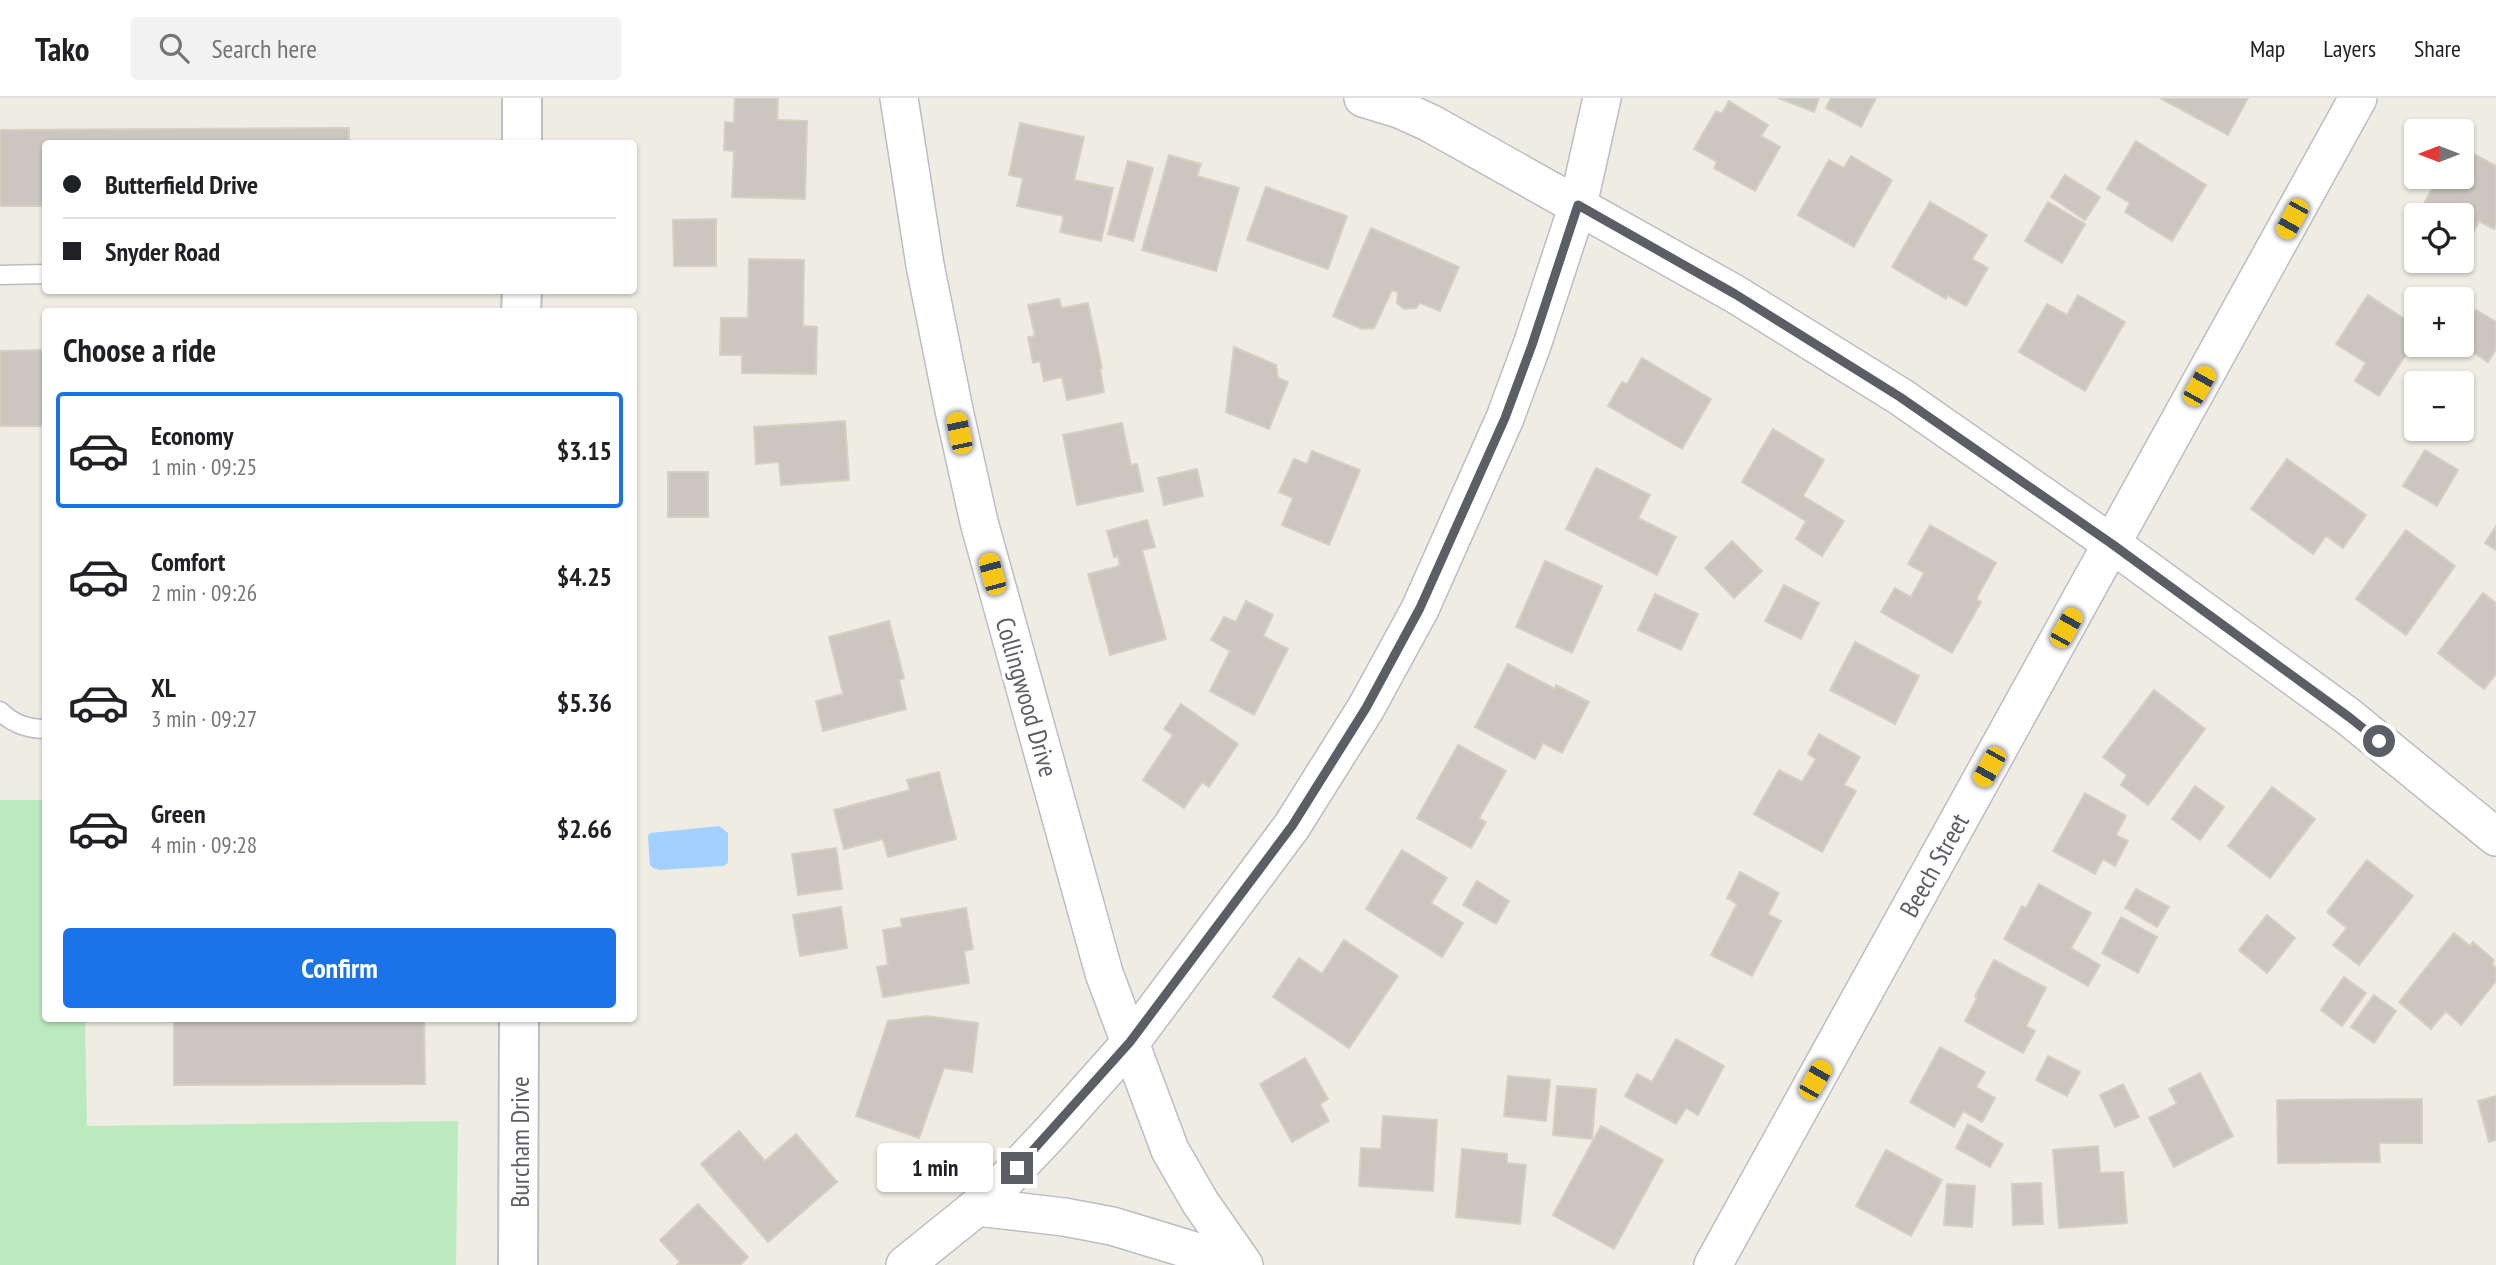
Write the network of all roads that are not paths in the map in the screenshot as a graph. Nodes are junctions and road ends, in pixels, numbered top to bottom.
1 (522, 98) edge
2 (899, 98) edge
3 (1363, 98) edge
4 (1602, 98) edge
5 (2358, 98) edge
6 (522, 140) edge
7 (1578, 205) junction
8 (42, 274) edge
9 (0, 275) edge
10 (2112, 544) junction
11 (0, 711) edge
12 (42, 729) edge
13 (2496, 837) edge
14 (519, 1022) edge
15 (1130, 1042) junction
16 (977, 1207) junction
17 (518, 1265) edge
18 (905, 1265) edge
19 (1242, 1265) edge
20 (1713, 1265) edge

1 - 6 street
2 - 15 street, Collingwood Drive
3 - 7 street
4 - 7 street
5 - 10 street, Beech Street
7 - 10 street
7 - 15 street
8 - 9 lane
10 - 13 street
10 - 20 street, Beech Street
11 - 12 lane
14 - 17 street, Burcham Drive
15 - 16 street
15 - 19 street, Collingwood Drive
16 - 18 street
16 - 19 street, Collingwood Drive

